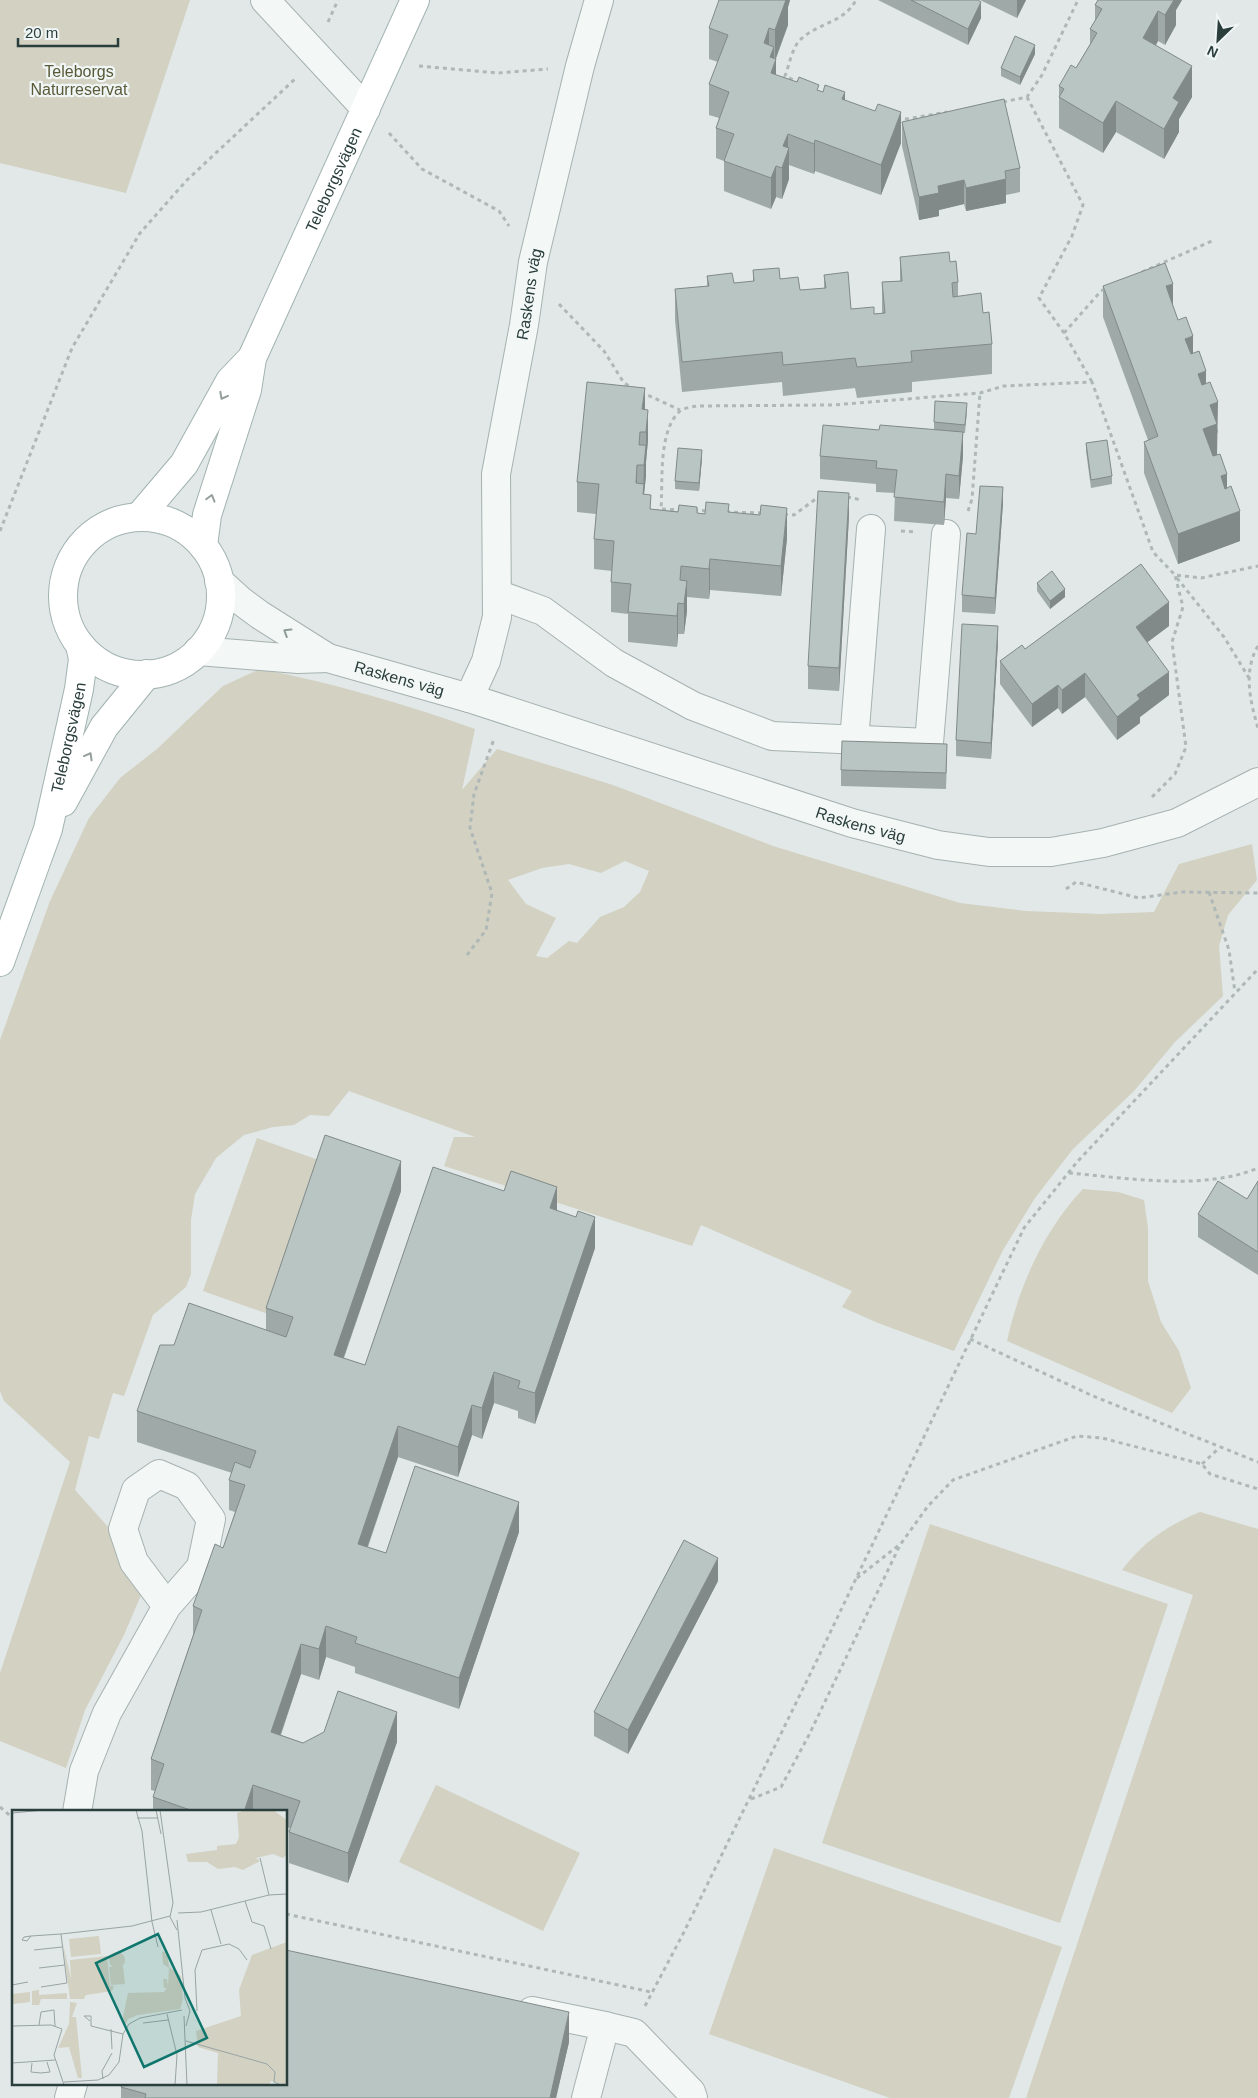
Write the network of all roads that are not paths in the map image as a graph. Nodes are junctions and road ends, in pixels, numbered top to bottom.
1 (265, 0) edge
2 (415, 0) edge
3 (599, 0) edge
4 (366, 109) junction
5 (252, 358) junction
6 (139, 517) junction
7 (871, 530) road end
8 (946, 534) road end
9 (203, 546) junction
10 (219, 581) junction
11 (497, 594) junction
12 (80, 645) junction
13 (198, 652) junction
14 (328, 658) junction
15 (147, 674) junction
16 (469, 698) junction
17 (854, 740) junction
18 (1258, 782) edge
19 (48, 829) junction
20 (0, 962) edge
21 (167, 1606) dead end
22 (78, 1810) edge
23 (508, 2006) edge
24 (605, 2026) junction
25 (586, 2098) edge
26 (693, 2098) edge

1 - 4 street
2 - 4 main road, Teleborgsvägen
3 - 11 street, Raskens väg
4 - 5 main road, Teleborgsvägen
5 -> 6 main road, Teleborgsvägen
9 -> 5 main road, Teleborgsvägen
6 - 9 main road
6 - 12 main road
7 - 17 street
8 - 17 street
9 - 10 main road
10 - 13 main road
14 -> 10 street, Raskens väg
11 - 16 street, Raskens väg
11 - 17 street
12 - 15 main road
12 - 19 main road, Teleborgsvägen
13 - 14 street, Raskens väg
13 - 15 main road
14 - 16 street, Raskens väg
19 -> 15 main road, Teleborgsvägen
16 - 18 street, Raskens väg
19 - 20 main road, Teleborgsvägen
21 - 22 street
23 - 24 street
24 - 25 street
24 - 26 street

